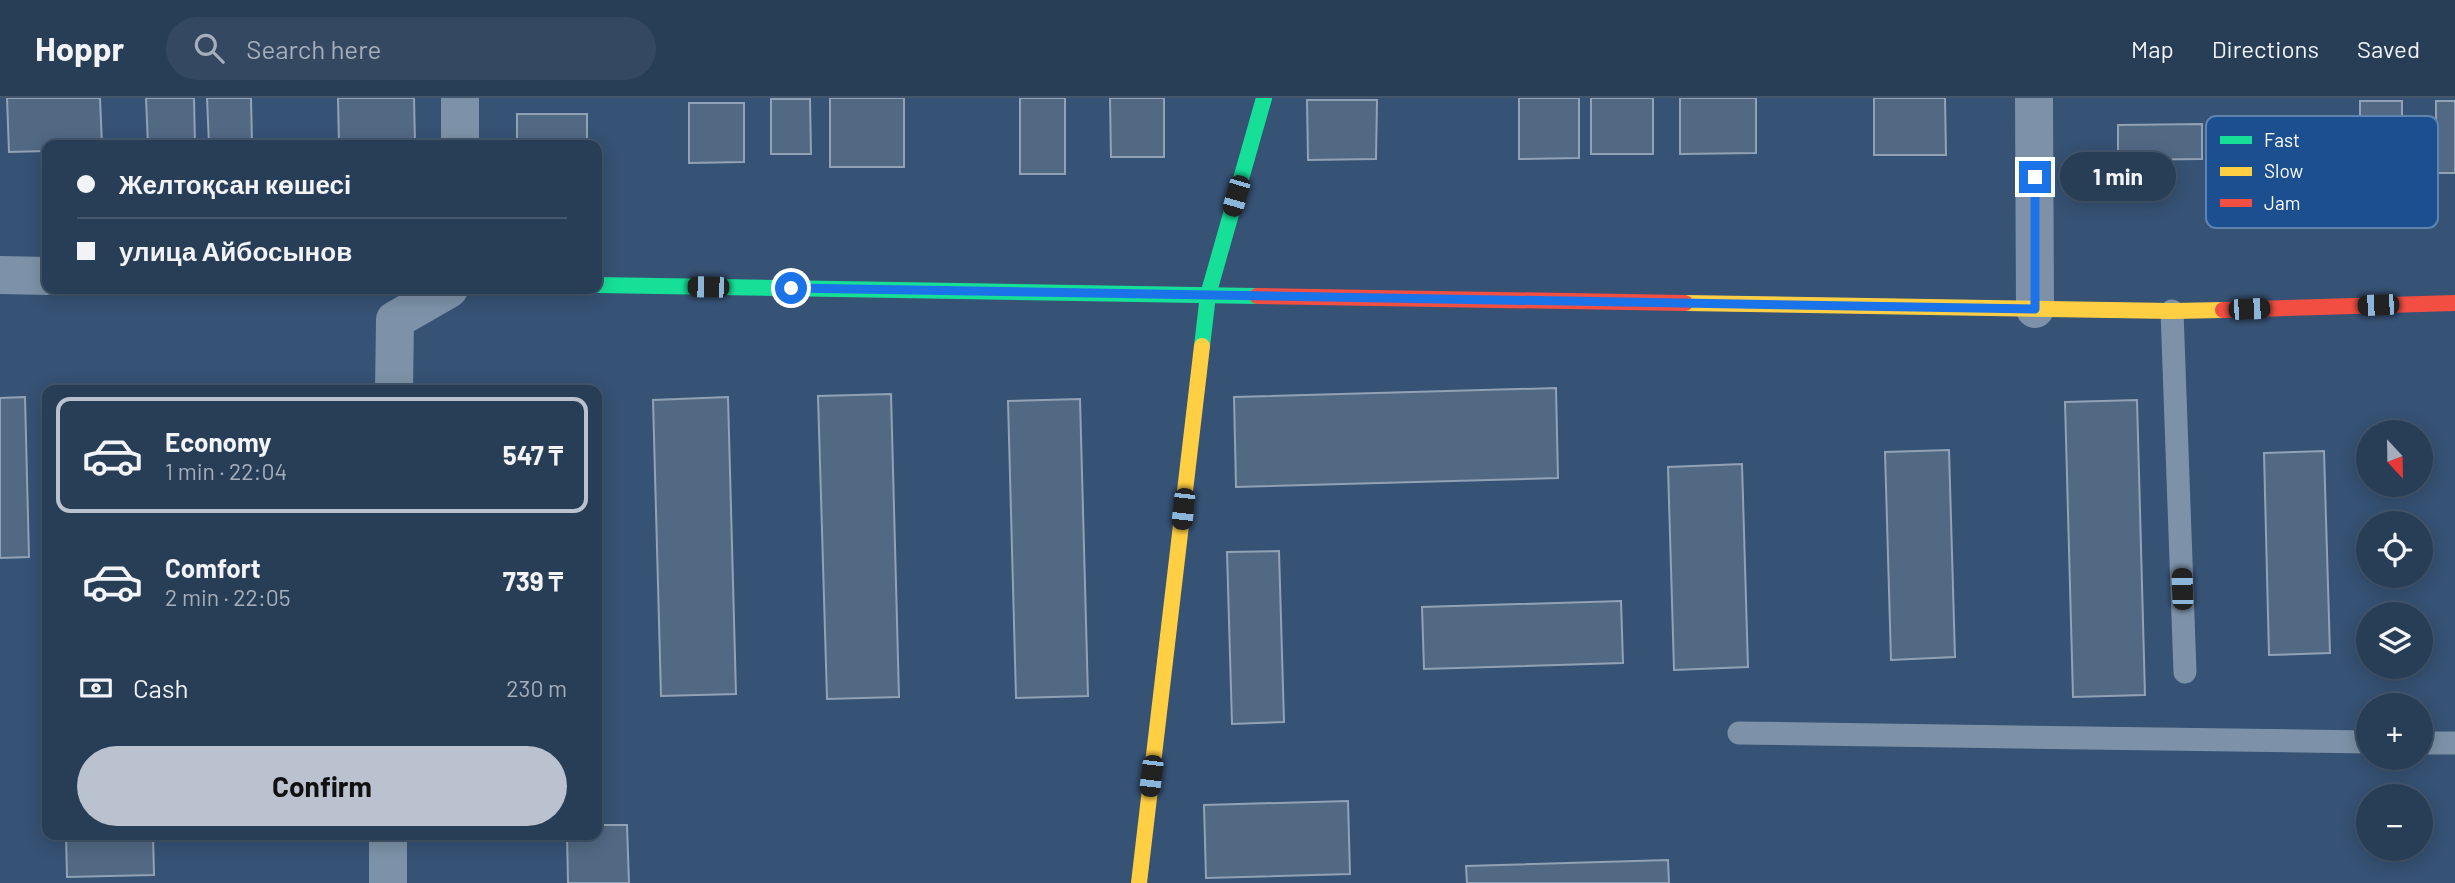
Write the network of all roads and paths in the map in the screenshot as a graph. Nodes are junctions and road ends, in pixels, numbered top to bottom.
1 (460, 98) edge
2 (1264, 98) edge
3 (2034, 98) edge
4 (460, 140) edge
5 (0, 275) edge
6 (42, 276) edge
7 (602, 285) edge
8 (440, 294) edge
9 (1208, 295) junction
10 (2455, 303) edge
11 (2035, 309) junction
12 (2172, 311) junction
13 (394, 385) edge
14 (2185, 672) dead end
15 (1739, 733) dead end
16 (2356, 742) edge
17 (2433, 743) edge
18 (2455, 743) edge
19 (388, 840) edge
20 (388, 883) edge
21 (1139, 883) edge

1 - 4 street
2 - 9 street
3 - 11 street
5 - 6 street
7 - 9 street
8 - 13 street
9 - 11 street
9 - 21 street
10 - 12 street
11 - 12 street
12 - 14 lane
15 - 16 lane
17 - 18 lane
19 - 20 street

